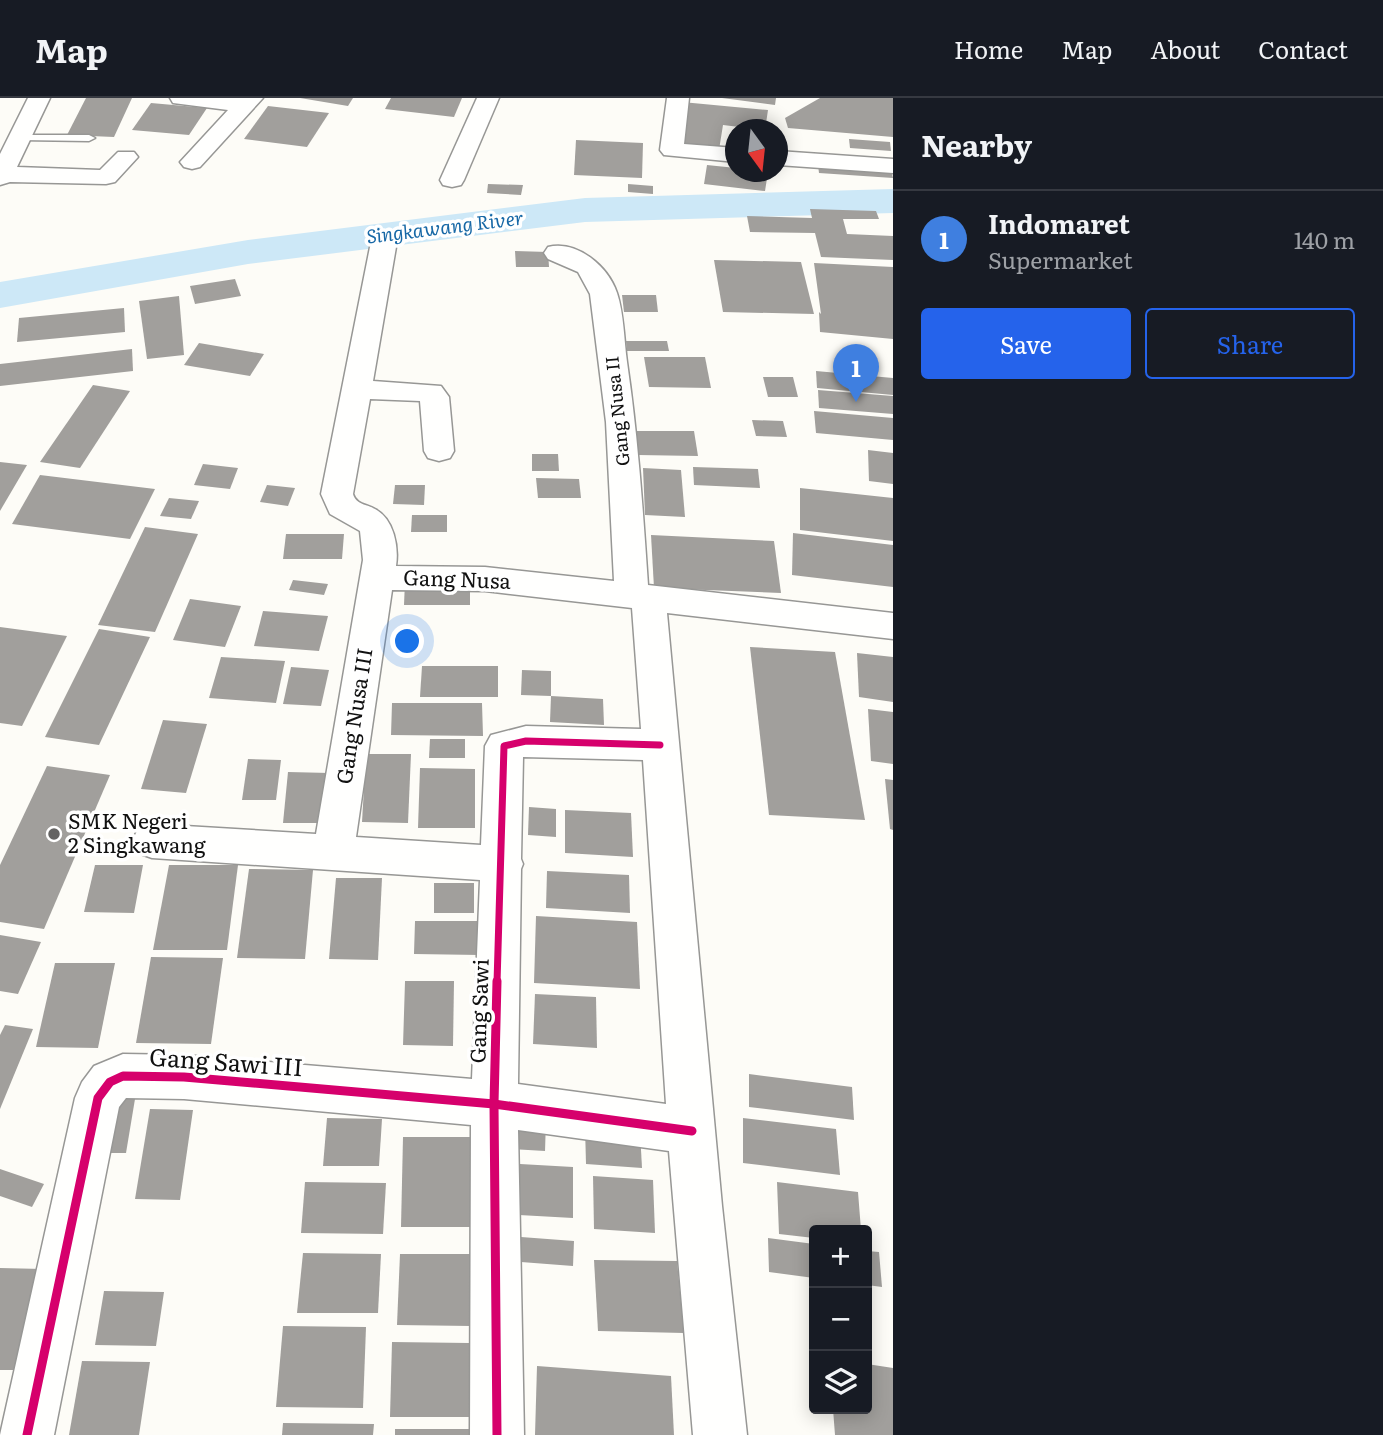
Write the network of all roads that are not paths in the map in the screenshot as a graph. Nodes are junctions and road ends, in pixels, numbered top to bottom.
1 (181, 98) edge
2 (488, 98) edge
3 (678, 98) edge
4 (32, 99) edge
5 (249, 102) edge
6 (20, 137) junction
7 (89, 138) dead end
8 (725, 156) edge
9 (126, 157) dead end
10 (788, 159) edge
11 (192, 162) dead end
12 (893, 166) edge
13 (1, 176) edge
14 (452, 180) dead end
15 (383, 247) dead end
16 (557, 253) dead end
17 (357, 389) junction
18 (439, 450) dead end
19 (377, 578) junction
20 (641, 597) junction
21 (893, 626) edge
22 (660, 745) junction
23 (152, 841) dead end
24 (333, 853) junction
25 (503, 864) junction
26 (494, 1104) junction
27 (692, 1130) junction
28 (27, 1435) edge
29 (497, 1435) edge
30 (720, 1435) edge

1 - 5 street
2 - 14 street
3 - 8 street
4 - 6 street
5 - 11 street
6 - 7 lane
6 - 13 street
9 - 13 street
10 - 12 street
15 - 17 street, Gang Nusa
16 - 20 street, Gang Nusa II
17 - 18 street
17 - 19 street, Gang Nusa
19 - 20 street, Gang Nusa
19 - 24 street, Gang Nusa III
20 - 21 street, Gang Nusa
20 - 22 street, Gang Nusa II
22 - 25 street, Gang Sawi
22 - 27 street, Gang Nusa II
23 - 24 street
24 - 25 street
25 - 26 street, Gang Sawi
26 - 27 street, Gang Sawi III
26 - 28 street, Gang Sawi III
26 - 29 street, Gang Sawi
27 - 30 street, Gang Nusa II

